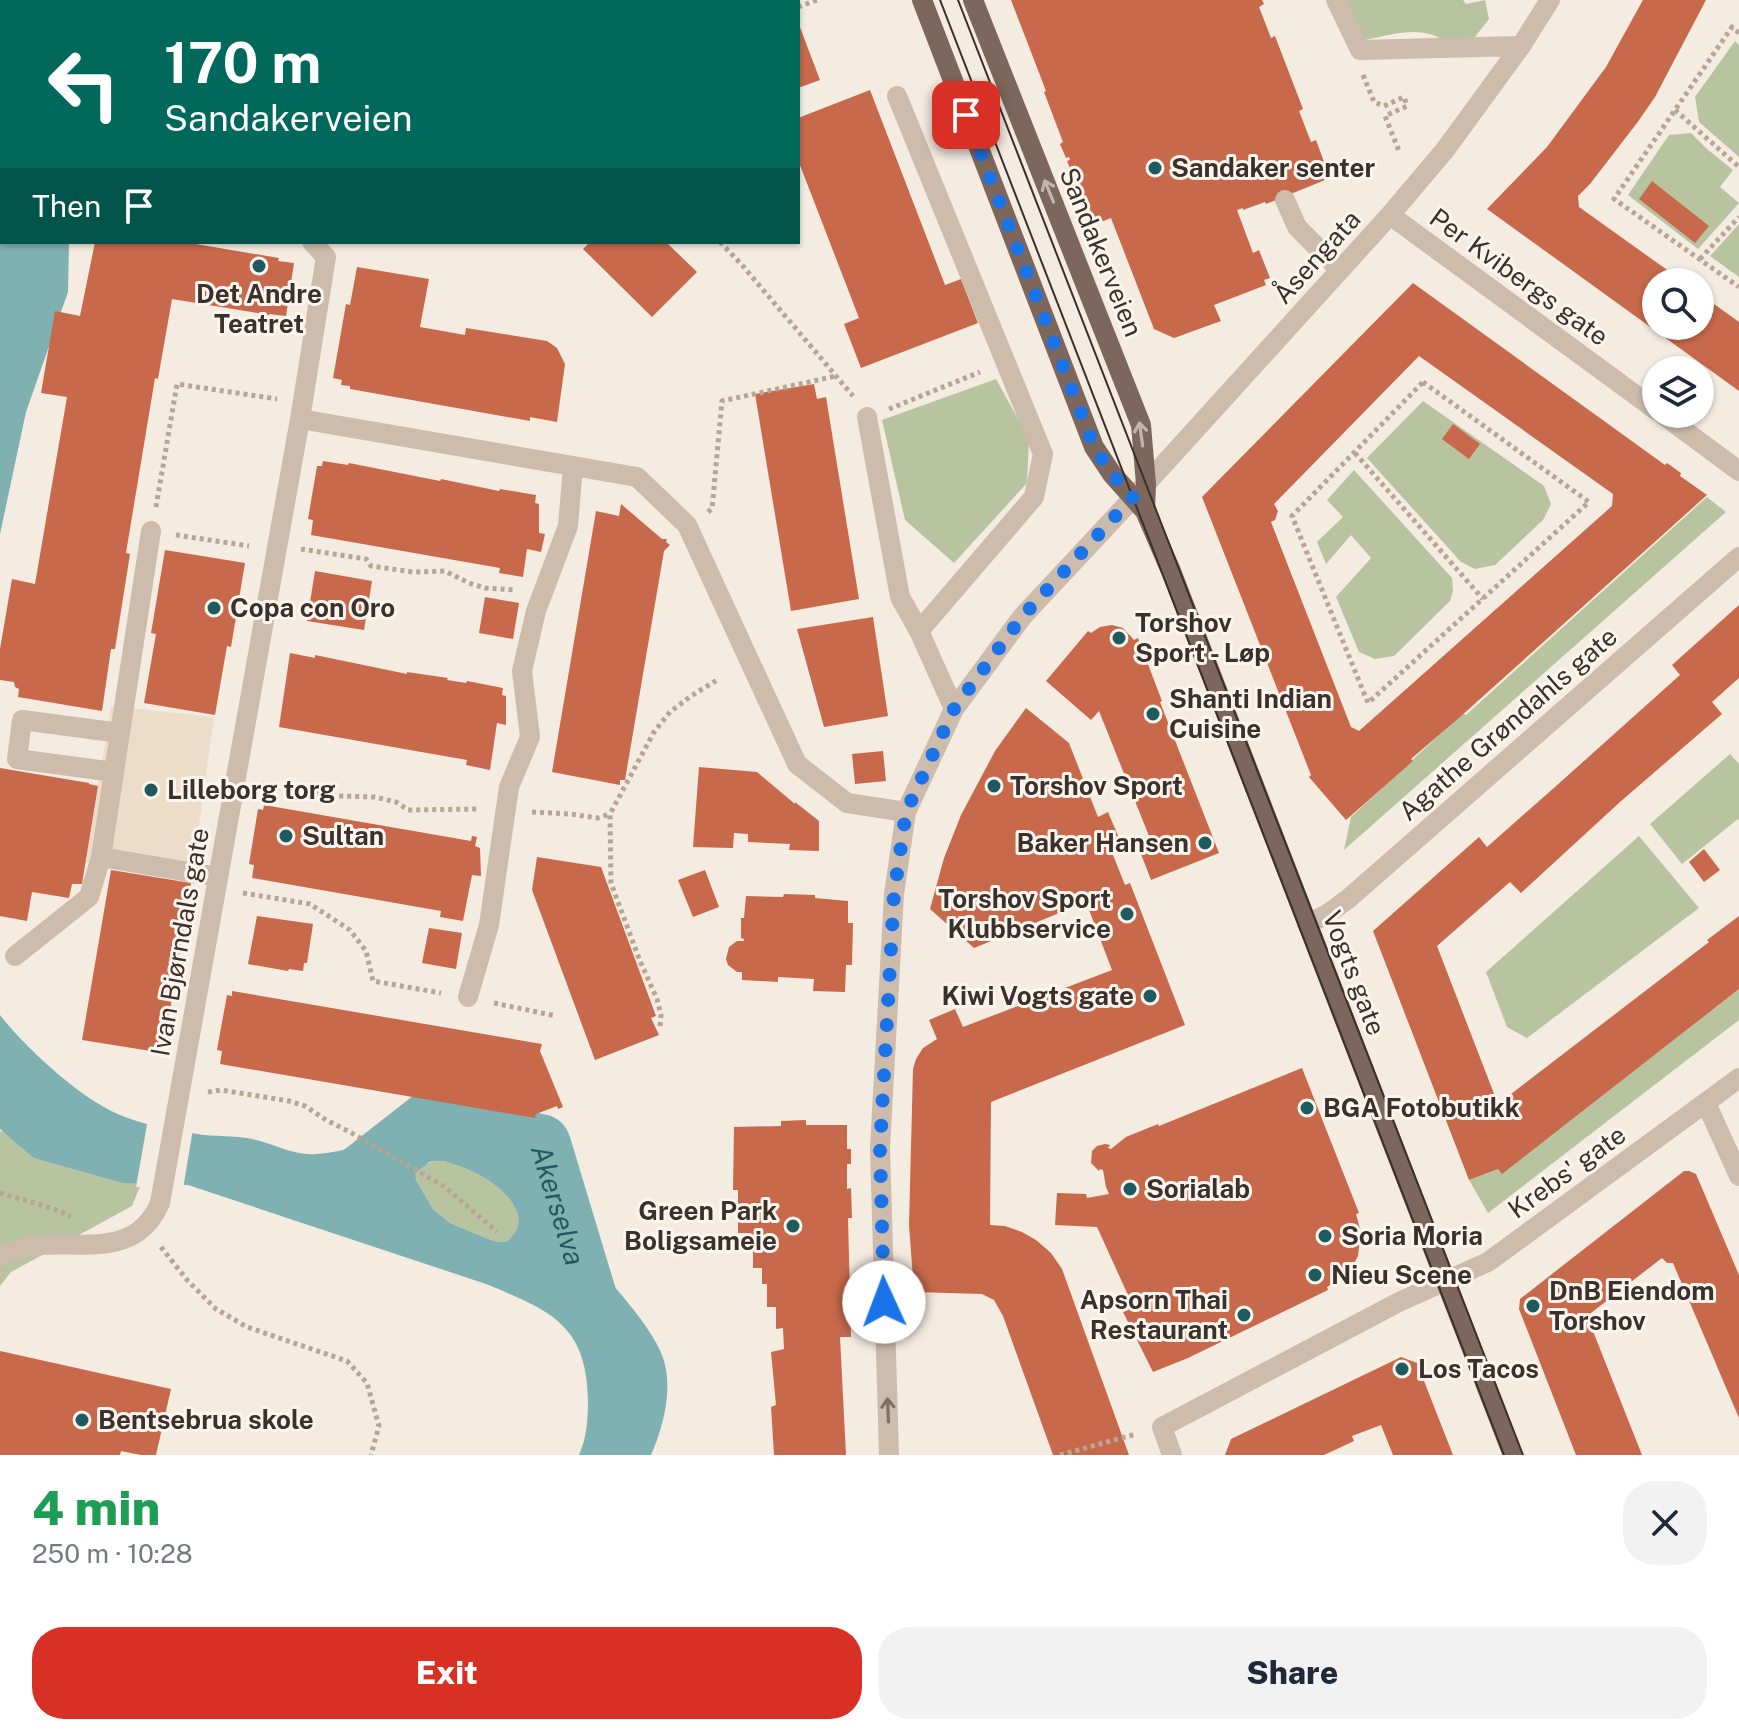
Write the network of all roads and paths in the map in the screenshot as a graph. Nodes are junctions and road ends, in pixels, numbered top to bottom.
1 (922, 0) edge
2 (973, 0) edge
3 (1336, 0) edge
4 (1550, 0) edge
5 (1739, 33) edge
6 (1521, 46) junction
7 (1360, 50) junction
8 (897, 96) dead end
9 (1675, 110) junction
10 (1399, 151) dead end
11 (1739, 167) edge
12 (1285, 200) dead end
13 (1390, 215) junction
14 (1739, 217) edge
15 (314, 244) edge
16 (722, 244) edge
17 (1700, 259) junction
18 (1340, 270) junction
19 (1739, 287) edge
20 (1006, 362) junction
21 (836, 376) junction
22 (1642, 400) edge
23 (301, 410) junction
24 (867, 417) junction
25 (1681, 428) edge
26 (1355, 453) junction
27 (573, 466) junction
28 (1739, 471) edge
29 (1141, 497) junction
30 (687, 525) junction
31 (151, 531) junction
32 (257, 547) dead end
33 (299, 548) dead end
34 (1739, 557) edge
35 (543, 592) junction
36 (1483, 599) junction
37 (919, 631) junction
38 (717, 680) dead end
39 (954, 709) junction
40 (120, 733) junction
41 (114, 772) junction
42 (259, 785) dead end
43 (506, 809) junction
44 (533, 812) dead end
45 (906, 812) junction
46 (610, 814) junction
47 (101, 857) junction
48 (218, 877) junction
49 (241, 892) dead end
50 (1307, 924) junction
51 (15, 956) dead end
52 (468, 997) junction
53 (556, 1016) dead end
54 (660, 1026) dead end
55 (1739, 1078) edge
56 (179, 1096) junction
57 (1706, 1103) junction
58 (1739, 1176) edge
59 (0, 1193) edge
60 (78, 1220) dead end
61 (146, 1226) junction
62 (497, 1232) dead end
63 (0, 1257) edge
64 (1446, 1282) junction
65 (1162, 1427) junction
66 (371, 1455) edge
67 (889, 1455) edge
68 (1060, 1455) edge
69 (1172, 1455) edge
70 (1513, 1455) edge

1 - 29 main road
29 -> 2 main road, Sandakerveien
3 - 7 street
4 - 6 street, Åsengata
5 - 9 path
6 - 7 street
6 - 13 street, Åsengata
7 - 10 path
8 - 20 street
9 - 11 path
9 - 17 path
12 - 18 street
13 - 18 street, Åsengata
13 - 22 street, Per Kvibergs gate
14 - 17 path
15 - 23 street, Ivan Bjørndals gate
16 - 21 path
17 - 19 path
18 - 29 street, Åsengata
20 - 24 path
20 - 37 street
21 - 24 path
21 - 30 path
23 - 27 street
23 - 31 path
23 - 48 street, Ivan Bjørndals gate
24 - 37 street
25 - 28 street
26 - 36 path
26 - 36 path
26 - 36 path
27 - 30 street
27 - 35 street
29 - 39 street
29 - 50 main road, Vogts gate
30 - 45 street
31 - 32 path
31 - 40 street
33 - 35 path
34 - 50 street, Agathe Grøndahls gate
35 - 43 street
37 - 39 street
38 - 46 path
39 - 45 street
40 - 41 street
40 - 41 street
41 - 47 street
42 - 43 path
43 - 52 street
44 - 46 path
67 -> 45 street
46 - 54 path
47 - 48 street
47 - 51 street
48 - 56 street, Ivan Bjørndals gate
49 - 52 path
50 - 64 main road, Vogts gate
52 - 53 path
55 - 57 street, Krebs' gate
56 - 61 street, Ivan Bjørndals gate
56 - 62 path
57 - 58 street
57 - 64 street, Krebs' gate
59 - 60 path
61 - 63 street
61 - 66 path
64 - 65 street, Krebs' gate
64 - 70 main road, Vogts gate
65 - 68 path
65 - 69 street

